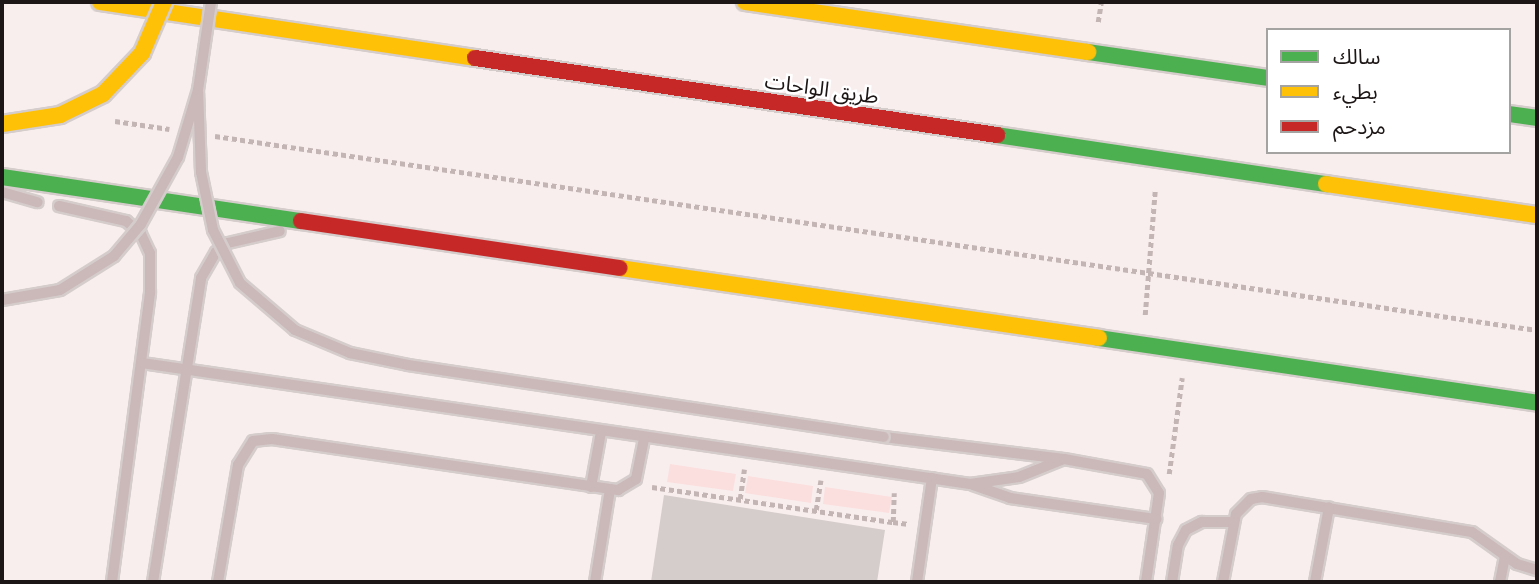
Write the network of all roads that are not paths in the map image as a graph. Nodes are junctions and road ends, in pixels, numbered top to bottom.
1 (100, 2) edge
2 (164, 2) edge
3 (211, 2) edge
4 (745, 2) edge
5 (1266, 78) edge
6 (198, 90) junction
7 (1511, 114) edge
8 (1537, 118) edge
9 (2, 124) edge
10 (2, 177) edge
11 (2, 192) edge
12 (38, 202) dead end
13 (59, 206) dead end
14 (1537, 215) edge
15 (318, 225) junction
16 (2, 300) edge
17 (142, 363) junction
18 (188, 370) junction
19 (1537, 404) edge
20 (601, 432) junction
21 (644, 439) junction
22 (1064, 458) junction
23 (932, 478) junction
24 (970, 484) junction
25 (591, 487) junction
26 (610, 489) junction
27 (1329, 507) junction
28 (1156, 519) junction
29 (1233, 522) junction
30 (1505, 556) junction
31 (1537, 570) edge
32 (112, 582) edge
33 (153, 582) edge
34 (218, 582) edge
35 (595, 582) edge
36 (917, 582) edge
37 (1146, 582) edge
38 (1172, 582) edge
39 (1223, 582) edge
40 (1315, 582) edge
41 (1500, 582) edge

1 - 14 main road, طريق الواحات
2 - 9 main road, bridge
3 - 6 lane, bridge
4 - 5 main road
6 - 16 lane, bridge
6 - 22 lane, bridge
7 - 8 main road
10 - 15 main road
11 - 12 lane
13 - 17 lane
15 - 18 lane
15 - 19 main road
17 - 18 lane
17 - 32 lane
18 - 20 lane
18 - 33 lane
20 - 21 lane
20 - 25 lane
21 - 23 lane
21 - 26 lane
22 - 24 lane
22 - 28 lane
23 - 24 lane
23 - 36 lane
24 - 28 lane
25 - 26 lane
25 - 34 lane
26 - 35 lane
27 - 29 lane
27 - 30 lane
27 - 40 lane
28 - 37 lane
29 - 38 lane
29 - 39 lane
30 - 31 lane
30 - 41 lane

